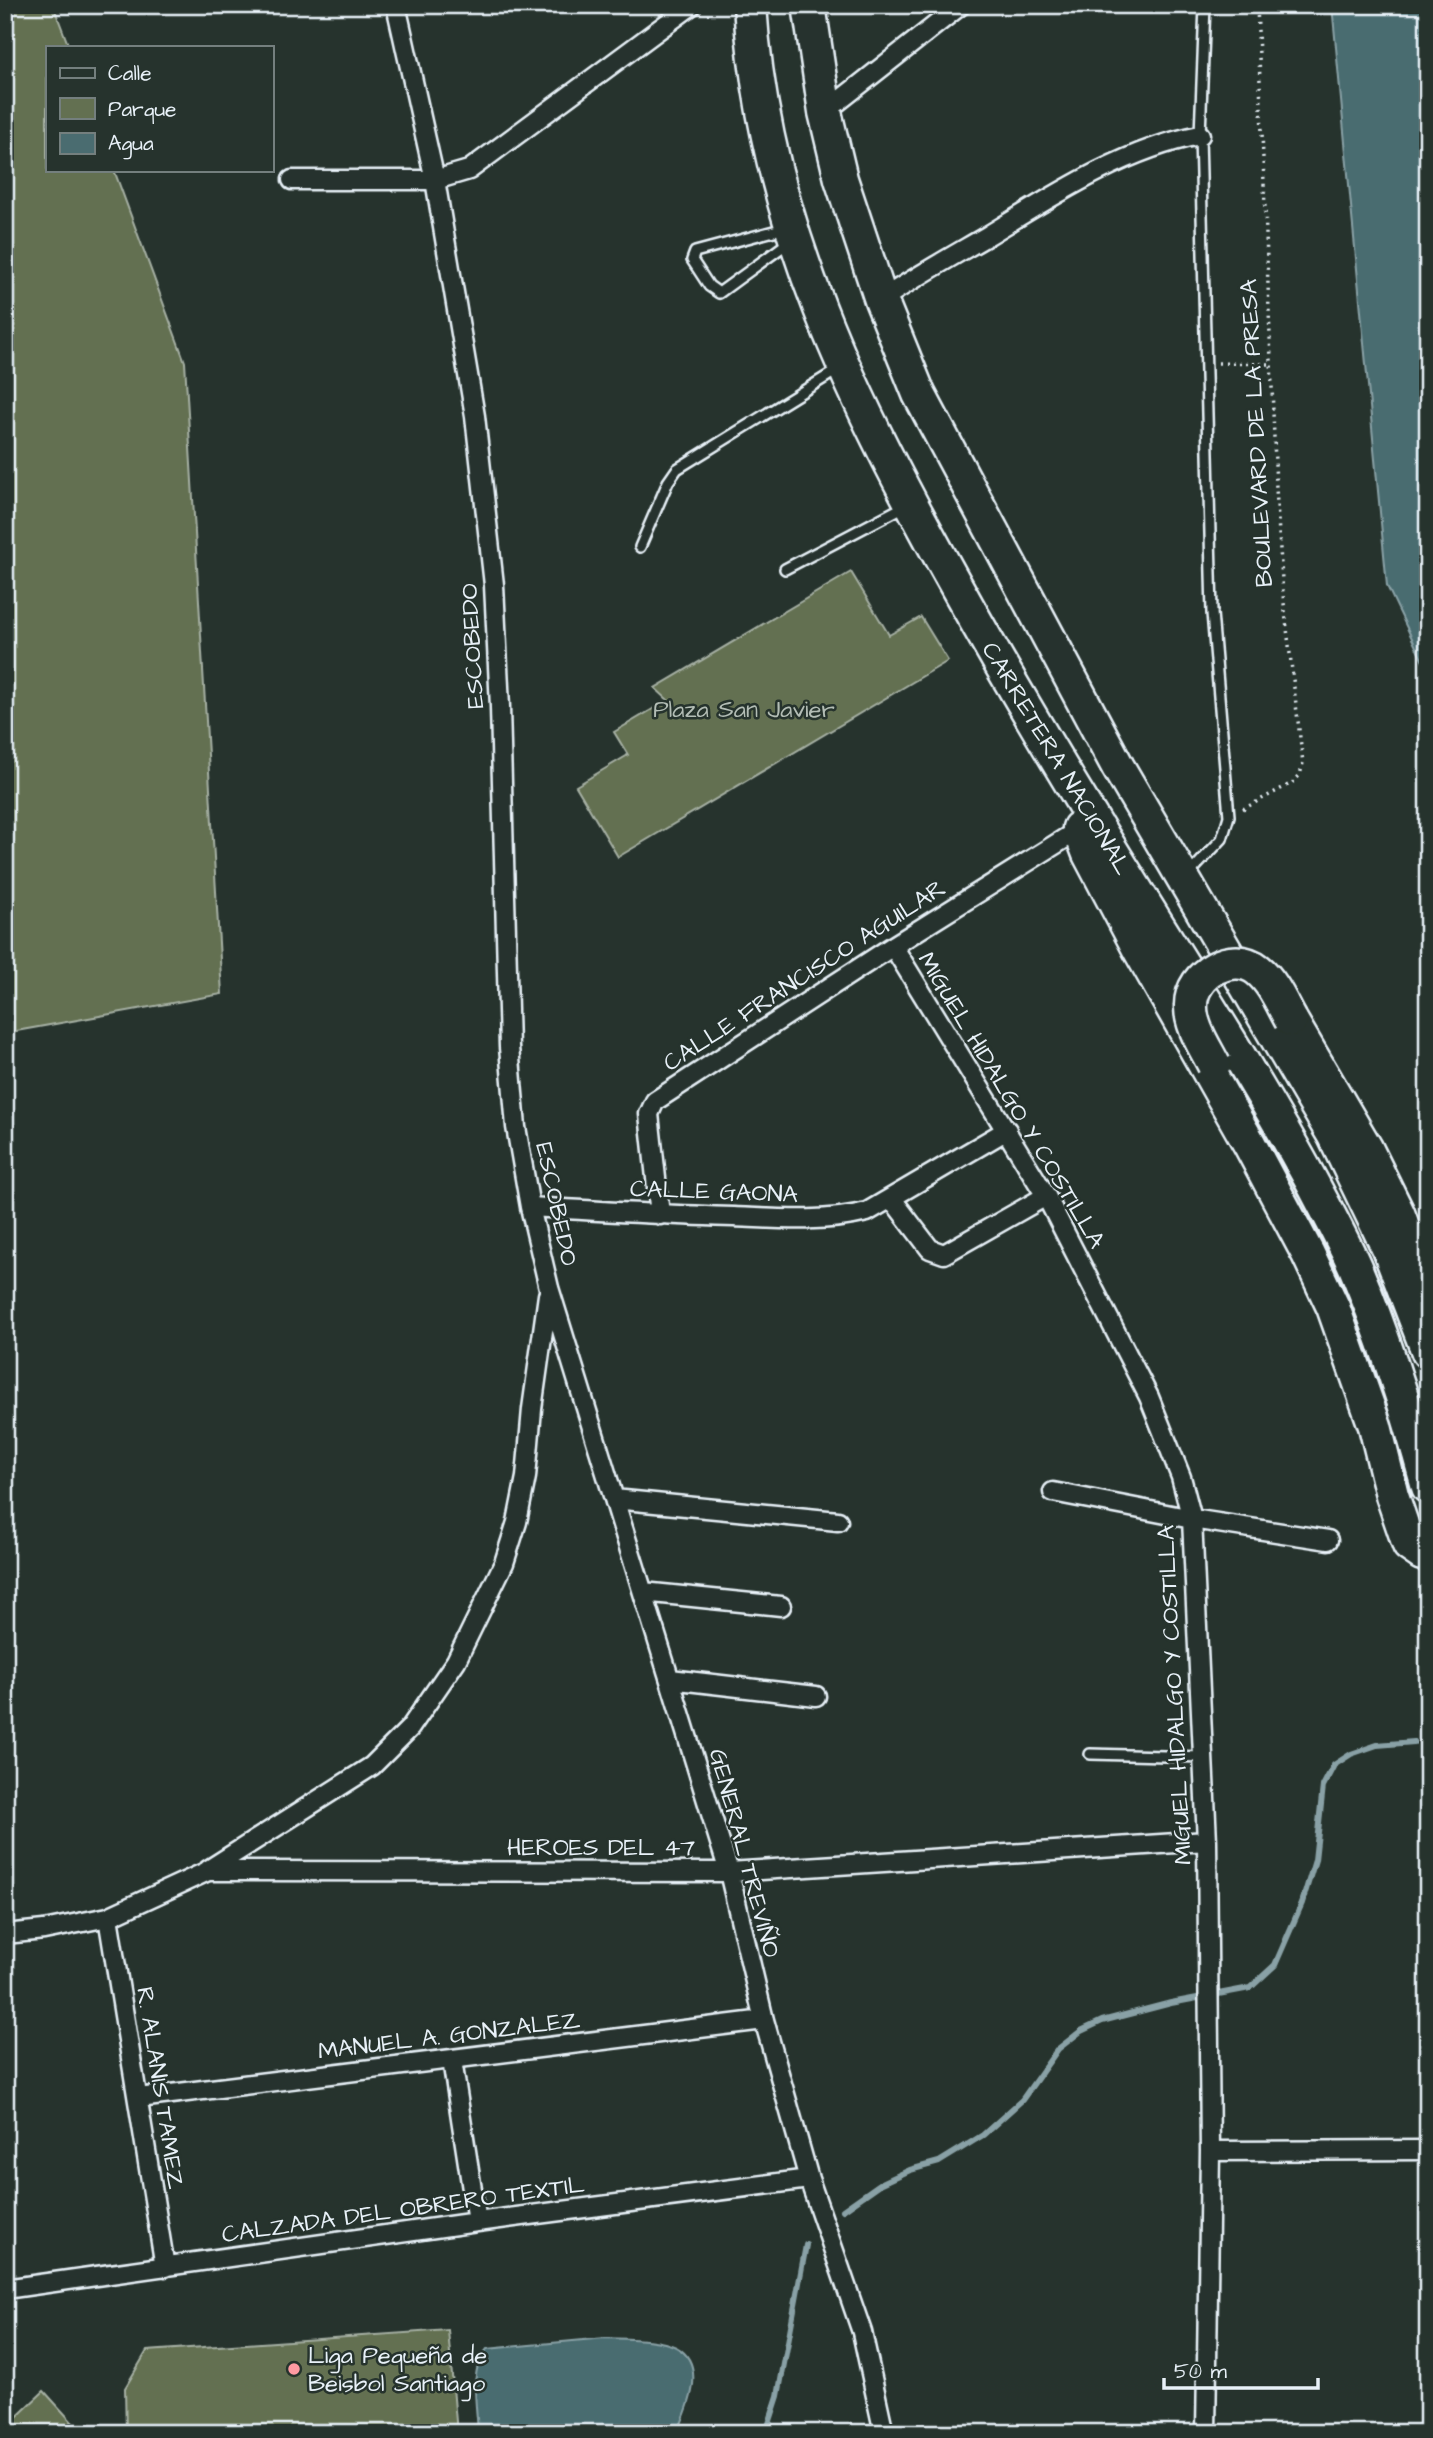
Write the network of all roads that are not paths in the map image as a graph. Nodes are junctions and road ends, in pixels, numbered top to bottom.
1 (396, 5) edge
2 (692, 5) edge
3 (750, 5) edge
4 (809, 5) edge
5 (961, 5) edge
6 (1205, 5) edge
7 (825, 112) junction
8 (1200, 135) junction
9 (292, 180) dead end
10 (435, 180) junction
11 (792, 233) junction
12 (881, 300) junction
13 (843, 366) junction
14 (910, 503) junction
15 (640, 547) dead end
16 (785, 569) dead end
17 (1075, 792) junction
18 (1080, 829) junction
19 (1185, 879) junction
20 (893, 946) junction
21 (1007, 1130) junction
22 (1046, 1196) junction
23 (892, 1199) junction
24 (530, 1207) junction
25 (660, 1215) junction
26 (549, 1288) junction
27 (1428, 1291) edge
28 (1428, 1352) edge
29 (1428, 1486) edge
30 (1053, 1492) dead end
31 (614, 1499) junction
32 (1192, 1519) junction
33 (838, 1521) dead end
34 (1328, 1540) dead end
35 (1425, 1560) edge
36 (643, 1592) junction
37 (781, 1606) dead end
38 (670, 1679) junction
39 (816, 1696) dead end
40 (1090, 1754) dead end
41 (1203, 1757) junction
42 (1207, 1841) junction
43 (208, 1871) junction
44 (729, 1872) junction
45 (108, 1917) junction
46 (5, 1934) edge
47 (764, 2020) junction
48 (452, 2060) junction
49 (139, 2098) junction
50 (1428, 2150) edge
51 (1210, 2151) junction
52 (809, 2179) junction
53 (477, 2222) junction
54 (165, 2267) junction
55 (5, 2289) edge
56 (884, 2433) edge
57 (1206, 2433) edge

1 - 10 street, ESCOBEDO
2 - 10 street
3 - 11 highway, CARRETERA NACIONAL
4 - 7 highway, CARRETERA NACIONAL
5 - 7 street
6 - 8 lane, BOULEVARD DE LA PRESA
7 - 12 highway, CARRETERA NACIONAL
8 - 12 street
8 - 19 lane, BOULEVARD DE LA PRESA
9 - 10 street
10 - 24 street, ESCOBEDO
11 - 11 lane
11 - 13 highway, CARRETERA NACIONAL
12 - 19 highway, CARRETERA NACIONAL
13 - 14 highway, CARRETERA NACIONAL
13 - 15 lane
14 - 16 lane
14 - 17 highway, CARRETERA NACIONAL
17 - 18 highway
17 - 29 highway, CARRETERA NACIONAL
18 - 20 street, CALLE FRANCISCO AGUILAR
18 - 35 highway
19 - 28 highway, CARRETERA NACIONAL
20 - 21 street, MIGUEL HIDALGO Y COSTILLA
20 - 25 street, CALLE FRANCISCO AGUILAR
21 - 22 street, MIGUEL HIDALGO Y COSTILLA
21 - 23 street, CALLE GAONA
22 - 23 street
22 - 32 street, MIGUEL HIDALGO Y COSTILLA
23 - 25 street, CALLE GAONA
24 - 25 street, CALLE GAONA
24 - 26 street, ESCOBEDO
26 - 31 street, GENERAL TREVIÑO
26 - 43 street
27 - 35 highway, bridge
30 - 32 street
31 - 33 street
31 - 36 street, GENERAL TREVIÑO
32 - 34 street
32 - 41 street, MIGUEL HIDALGO Y COSTILLA
36 - 37 street
36 - 38 street, GENERAL TREVIÑO
38 - 39 street
38 - 44 street, GENERAL TREVIÑO
40 - 41 lane
41 - 42 street, MIGUEL HIDALGO Y COSTILLA
42 - 44 street, HEROES DEL 47
42 - 51 street, MIGUEL HIDALGO Y COSTILLA
43 - 44 street, HEROES DEL 47
43 - 45 street, HEROES DEL 47
44 - 47 street, GENERAL TREVIÑO
45 - 46 street, HEROES DEL 47
45 - 49 street, R. ALANIS TAMEZ
47 - 48 street, MANUEL A. GONZALEZ
47 - 52 street, GENERAL TREVIÑO
48 - 49 street, MANUEL A. GONZALEZ
48 - 53 street
49 - 54 street, R. ALANIS TAMEZ
50 - 51 street
51 - 57 street, MIGUEL HIDALGO Y COSTILLA
52 - 53 street, CALZADA DEL OBRERO TEXTIL
52 - 56 street, GENERAL TREVIÑO
53 - 54 street, CALZADA DEL OBRERO TEXTIL
54 - 55 street, CALZADA DEL OBRERO TEXTIL

